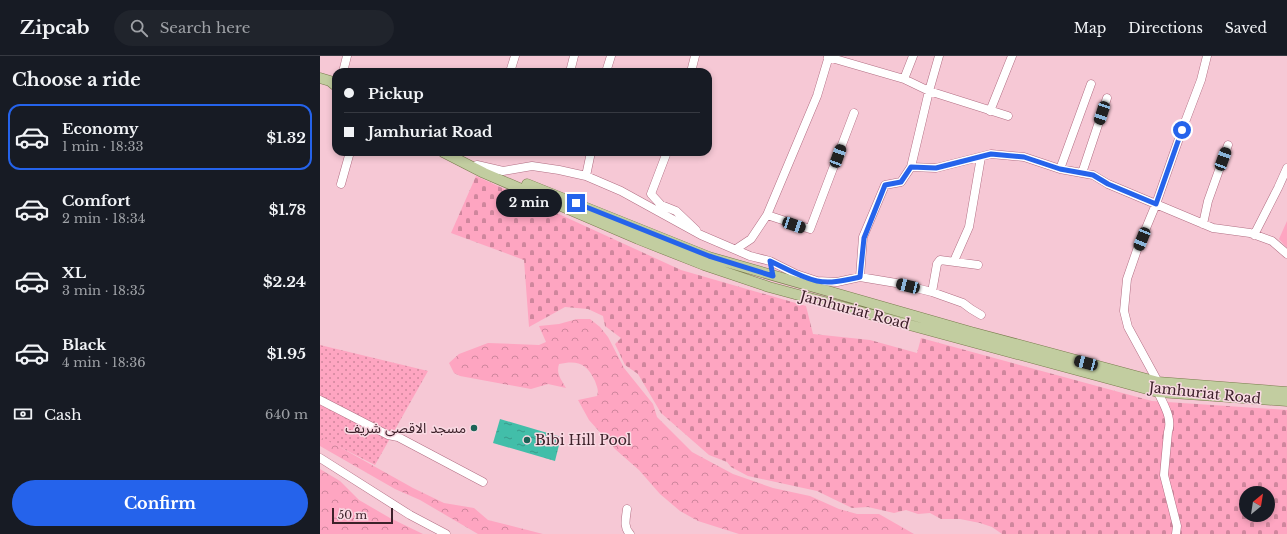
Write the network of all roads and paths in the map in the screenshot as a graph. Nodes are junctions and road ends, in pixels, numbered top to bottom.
1 (347, 56) edge
2 (515, 56) edge
3 (574, 56) edge
4 (611, 56) edge
5 (695, 56) edge
6 (913, 56) edge
7 (939, 56) edge
8 (1012, 56) edge
9 (1207, 56) edge
10 (828, 57) edge
11 (344, 68) edge
12 (511, 68) edge
13 (571, 68) edge
14 (607, 68) edge
15 (691, 68) edge
16 (320, 72) edge
17 (320, 78) edge
18 (332, 78) edge
19 (904, 79) junction
20 (332, 83) edge
21 (1091, 84) dead end
22 (929, 91) junction
23 (1107, 98) dead end
24 (990, 111) junction
25 (854, 113) dead end
26 (1008, 116) dead end
27 (1228, 145) dead end
28 (349, 156) edge
29 (450, 156) edge
30 (460, 156) edge
31 (591, 156) edge
32 (665, 156) edge
33 (981, 157) junction
34 (477, 165) junction
35 (911, 167) junction
36 (1287, 168) edge
37 (1060, 169) junction
38 (1082, 173) junction
39 (586, 176) junction
40 (341, 184) dead end
41 (1156, 204) junction
42 (767, 215) junction
43 (1203, 224) junction
44 (701, 235) junction
45 (1254, 235) junction
46 (736, 249) junction
47 (1287, 254) edge
48 (770, 261) junction
49 (954, 261) junction
50 (978, 265) dead end
51 (773, 276) junction
52 (860, 277) junction
53 (932, 292) junction
54 (981, 315) dead end
55 (1158, 387) junction
56 (1287, 392) edge
57 (320, 400) edge
58 (1287, 401) edge
59 (320, 458) edge
60 (483, 482) dead end
61 (627, 509) dead end
62 (446, 534) edge
63 (630, 534) edge
64 (1176, 534) edge

1 - 11 street
2 - 12 street
3 - 13 street
4 - 14 street
5 - 15 street
6 - 19 street
7 - 22 street
8 - 24 street
9 - 41 street
10 - 19 street
10 - 42 street
16 - 18 main road
17 - 20 main road
19 - 22 street
21 - 37 street
22 - 24 street
22 - 35 street
23 - 38 street
24 - 26 street
25 - 42 street
27 - 43 street
28 - 40 street
29 - 55 main road, Jamhuriat Road
30 - 34 main road, Jamhuriat Road
31 - 39 street
32 - 44 street
33 - 35 street
33 - 37 street
33 - 49 street
34 - 39 street
34 - 51 main road, Jamhuriat Road
35 - 52 street
36 - 45 street
37 - 38 street
38 - 41 street
39 - 44 street
41 - 43 street
41 - 55 street
42 - 46 street
43 - 45 street
44 - 46 street
45 - 47 street
46 - 48 street
48 - 51 street
48 - 52 street
49 - 50 street
49 - 53 street
51 - 55 main road, Jamhuriat Road
52 - 53 street
53 - 54 street
55 - 56 main road, Jamhuriat Road
55 - 58 main road, Jamhuriat Road
55 - 64 street
57 - 60 street
59 - 62 street
61 - 63 street

